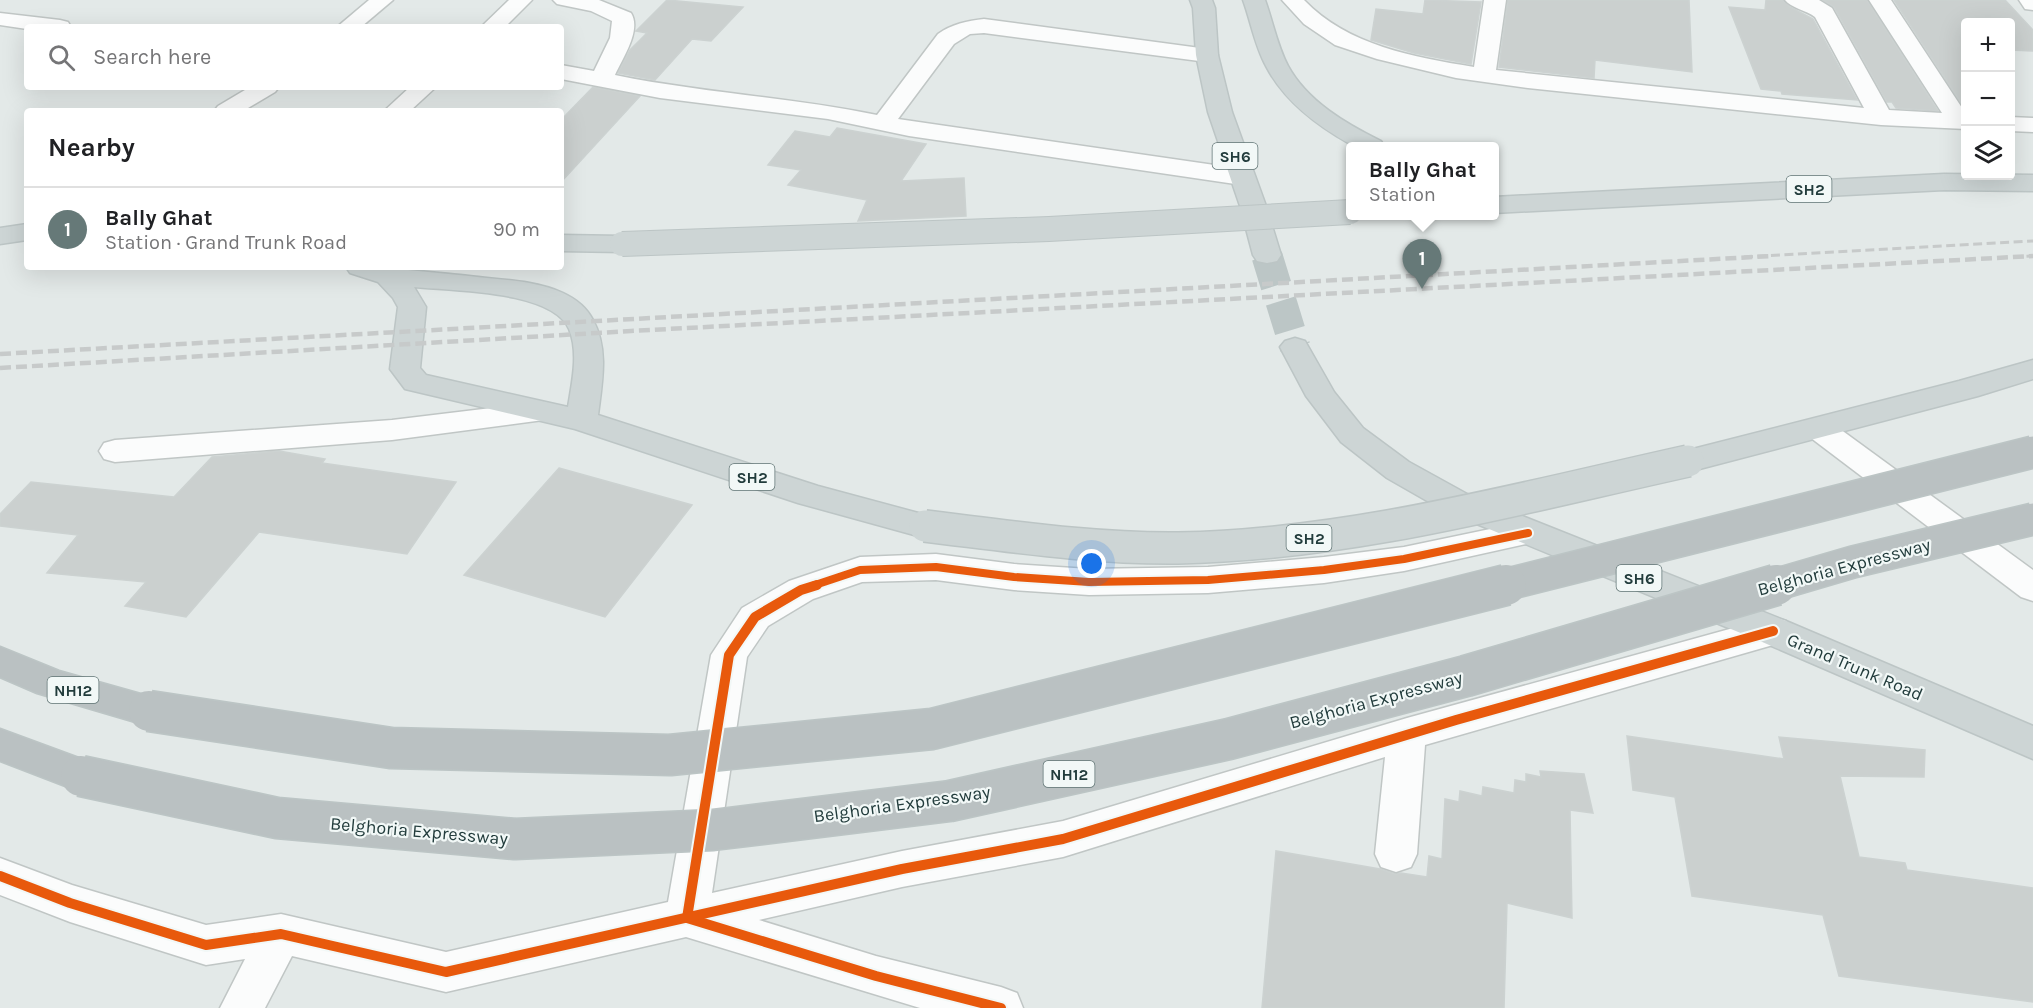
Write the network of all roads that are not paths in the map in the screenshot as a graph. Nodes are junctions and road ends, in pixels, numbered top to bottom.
1 (381, 0) edge
2 (521, 0) edge
3 (564, 0) edge
4 (1201, 0) edge
5 (1254, 0) edge
6 (1293, 0) edge
7 (1495, 0) edge
8 (1796, 0) edge
9 (1880, 0) edge
10 (2030, 0) edge
11 (2033, 4) edge
12 (0, 20) edge
13 (34, 24) edge
14 (352, 24) edge
15 (495, 24) edge
16 (1207, 55) junction
17 (564, 73) edge
18 (1484, 76) junction
19 (602, 79) junction
20 (262, 90) edge
21 (420, 90) edge
22 (231, 108) edge
23 (400, 108) edge
24 (1881, 118) junction
25 (1961, 121) edge
26 (1961, 122) edge
27 (883, 123) junction
28 (2015, 124) edge
29 (2033, 125) edge
30 (1364, 142) edge
31 (1242, 177) junction
32 (2033, 183) edge
33 (1499, 185) edge
34 (1585, 201) junction
35 (1499, 205) edge
36 (1346, 212) edge
37 (24, 232) edge
38 (0, 236) edge
39 (564, 243) edge
40 (24, 253) edge
41 (0, 255) edge
42 (1267, 255) tunnel mouth
43 (369, 270) edge
44 (388, 276) junction
45 (1295, 347) tunnel mouth
46 (2033, 369) edge
47 (540, 412) junction
48 (582, 420) junction
49 (1818, 428) junction
50 (115, 451) dead end
51 (2033, 452) edge
52 (2033, 519) edge
53 (1528, 533) junction
54 (2033, 588) edge
55 (1773, 631) junction
56 (0, 661) edge
57 (1407, 734) junction
58 (2033, 743) edge
59 (0, 745) edge
60 (1396, 854) dead end
61 (0, 876) edge
62 (687, 918) junction
63 (281, 934) junction
64 (242, 1008) edge
65 (1001, 1008) edge

1 - 14 street
2 - 15 street
3 - 19 street
4 - 16 main road, SH6
5 - 30 main road
6 - 18 street
7 - 18 street
8 - 24 street
9 - 25 street
10 - 11 street
12 - 13 street
16 - 27 street
16 - 31 main road, SH6
17 - 19 street
18 - 24 street
19 - 27 street
20 - 22 street
21 - 23 street
24 - 26 street
27 - 31 street
28 - 29 street
31 - 42 main road, SH6
32 - 34 main road, SH2
33 - 34 main road
34 - 35 main road
36 - 39 main road, bridge
37 - 38 main road
40 - 41 main road
43 - 44 main road
44 - 47 main road, SH2
44 - 48 main road
45 - 53 main road, Grand Trunk Road / SH6
46 - 49 main road, SH2
47 - 48 main road, SH2
47 - 50 street
48 - 49 main road, SH2, bridge
49 - 54 street
51 - 56 highway, NH12, bridge
52 - 59 highway, Belghoria Expressway / NH12, bridge
53 - 55 main road, Grand Trunk Road / SH6
53 - 62 street
55 - 57 street
55 - 58 main road, Grand Trunk Road / SH6
57 - 60 street
57 - 62 street
61 - 63 street
62 - 63 street
62 - 65 street
63 - 64 street

